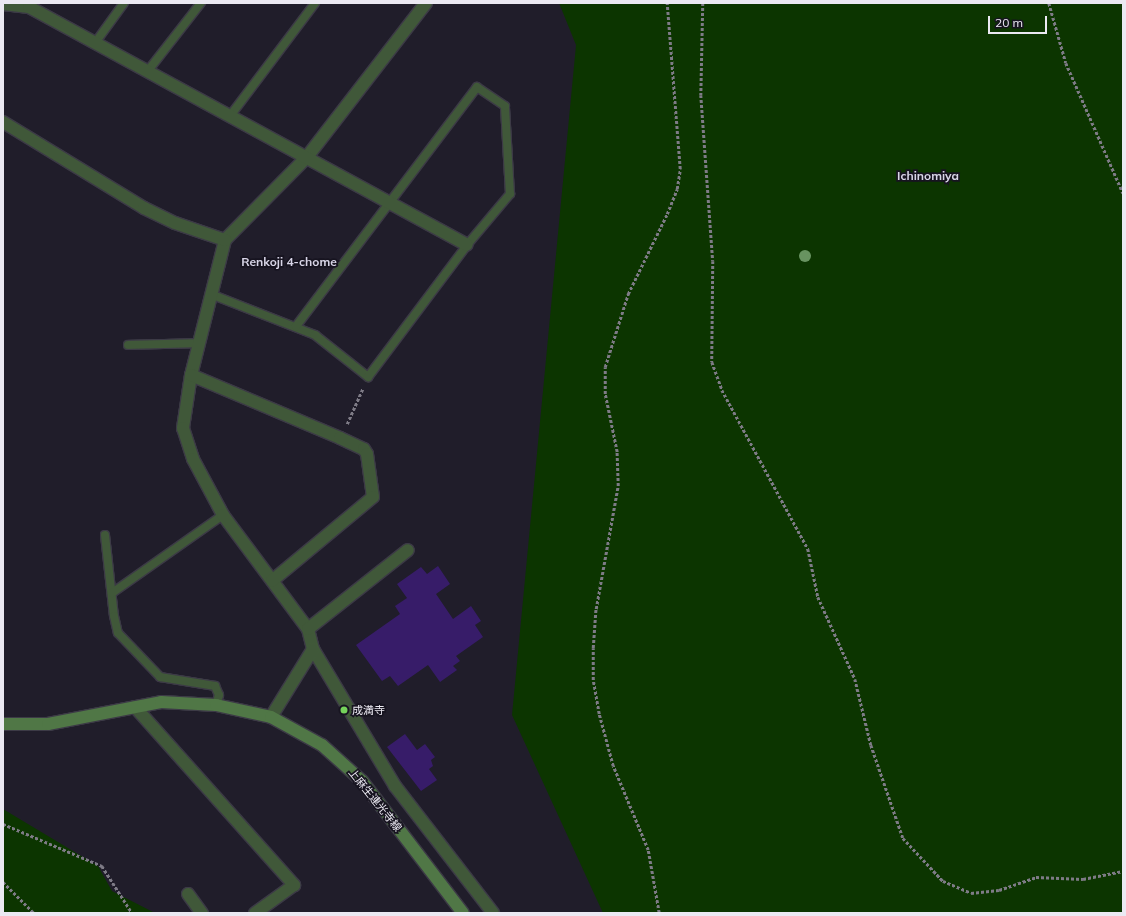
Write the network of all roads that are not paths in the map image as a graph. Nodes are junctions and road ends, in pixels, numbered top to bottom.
1 (124, 3) edge
2 (201, 3) edge
3 (315, 3) edge
4 (426, 3) edge
5 (3, 4) edge
6 (95, 43) junction
7 (147, 72) junction
8 (230, 116) junction
9 (3, 122) edge
10 (307, 157) junction
11 (389, 201) junction
12 (225, 240) junction
13 (467, 245) junction
14 (213, 295) junction
15 (296, 326) junction
16 (200, 343) junction
17 (128, 345) dead end
18 (191, 375) junction
19 (223, 515) junction
20 (105, 534) dead end
21 (408, 550) dead end
22 (272, 581) junction
23 (112, 593) junction
24 (308, 629) junction
25 (313, 649) junction
26 (216, 705) junction
27 (135, 707) junction
28 (271, 717) junction
29 (3, 724) edge
30 (188, 894) dead end
31 (202, 913) edge
32 (256, 913) edge
33 (463, 913) edge
34 (493, 913) edge

1 - 6 lane
2 - 7 lane
3 - 8 lane
4 - 10 street
5 - 6 street
6 - 7 street
7 - 8 street
8 - 10 street
9 - 12 street
10 - 11 street
10 - 12 street
11 - 13 street
11 - 13 lane
11 - 15 lane
12 - 14 street
13 - 15 lane
14 - 15 lane
14 - 16 street
16 - 17 lane
16 - 18 street
18 - 19 street
18 - 22 street
19 - 22 street
19 - 23 lane
20 - 23 lane
21 - 24 street
22 - 24 street
23 - 26 lane
24 - 25 street
25 - 28 street
25 - 34 street
26 - 27 main road, 上麻生連光寺線
26 - 28 main road, 上麻生連光寺線
27 - 29 main road, 上麻生連光寺線
27 - 32 street
28 - 33 main road, 上麻生連光寺線
30 - 31 street

